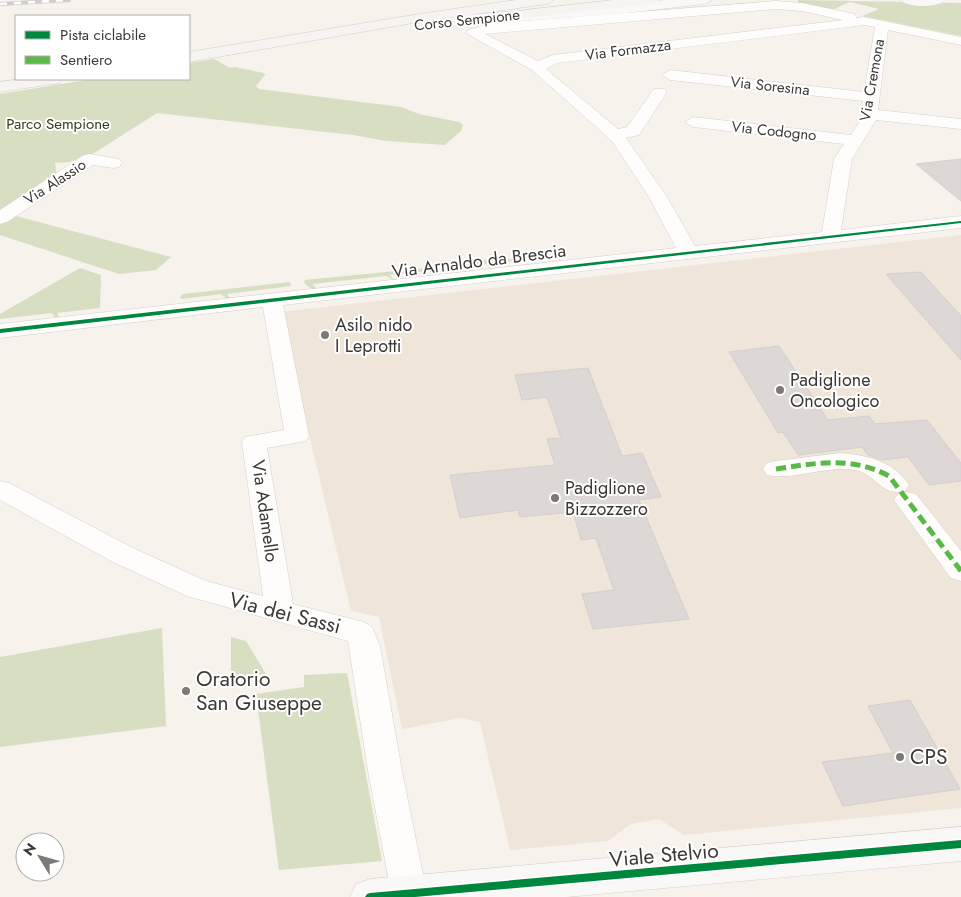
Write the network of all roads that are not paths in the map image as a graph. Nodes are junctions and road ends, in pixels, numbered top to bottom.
1 (547, 0) edge
2 (586, 0) edge
3 (653, 0) edge
4 (705, 0) edge
5 (908, 0) edge
6 (938, 0) edge
7 (945, 0) edge
8 (953, 0) edge
9 (455, 21) junction
10 (864, 22) junction
11 (385, 25) junction
12 (882, 25) junction
13 (310, 38) junction
14 (961, 41) edge
15 (190, 57) edge
16 (538, 67) junction
17 (670, 75) dead end
18 (46, 80) edge
19 (0, 87) edge
20 (659, 92) dead end
21 (869, 97) junction
22 (868, 114) junction
23 (693, 122) dead end
24 (961, 124) edge
25 (615, 135) junction
26 (854, 140) junction
27 (113, 163) dead end
28 (0, 218) edge
29 (961, 222) edge
30 (832, 228) junction
31 (689, 253) junction
32 (272, 300) junction
33 (0, 331) edge
34 (776, 469) dead end
35 (0, 489) edge
36 (961, 571) edge
37 (280, 612) junction
38 (961, 844) edge
39 (409, 894) junction
40 (370, 897) edge

1 - 11 main road, Corso Sempione
2 - 11 main road
3 - 9 main road, Corso Sempione
4 - 9 main road
5 - 6 main road
7 - 8 main road
9 - 13 main road, Corso Sempione
10 - 12 street, Via Formazza
10 - 16 street, Via Formazza
10 - 16 street
11 - 13 main road, Corso Sempione
12 - 14 street, Via Formazza
12 - 21 street, Via Cremona
13 - 15 main road, Corso Sempione
16 - 25 street
17 - 21 street, Via Soresina
18 - 19 main road
20 - 25 street
21 - 22 street, Via Cremona
22 - 24 street
22 - 26 street, Via Cremona
23 - 26 street, Via Codogno
25 - 31 street
26 - 30 street, Via Cremona
27 - 28 street, Via Alassio
29 - 30 street, Via Arnaldo da Brescia
30 - 31 street, Via Arnaldo da Brescia
31 - 32 street, Via Arnaldo da Brescia
32 - 33 street, Via Arnaldo da Brescia
32 - 37 street, Via Adamello
34 - 36 street
35 - 37 street, Via dei Sassi
37 - 39 street, Via dei Sassi
38 - 39 main road, Viale Stelvio
39 - 40 main road, Viale Stelvio

